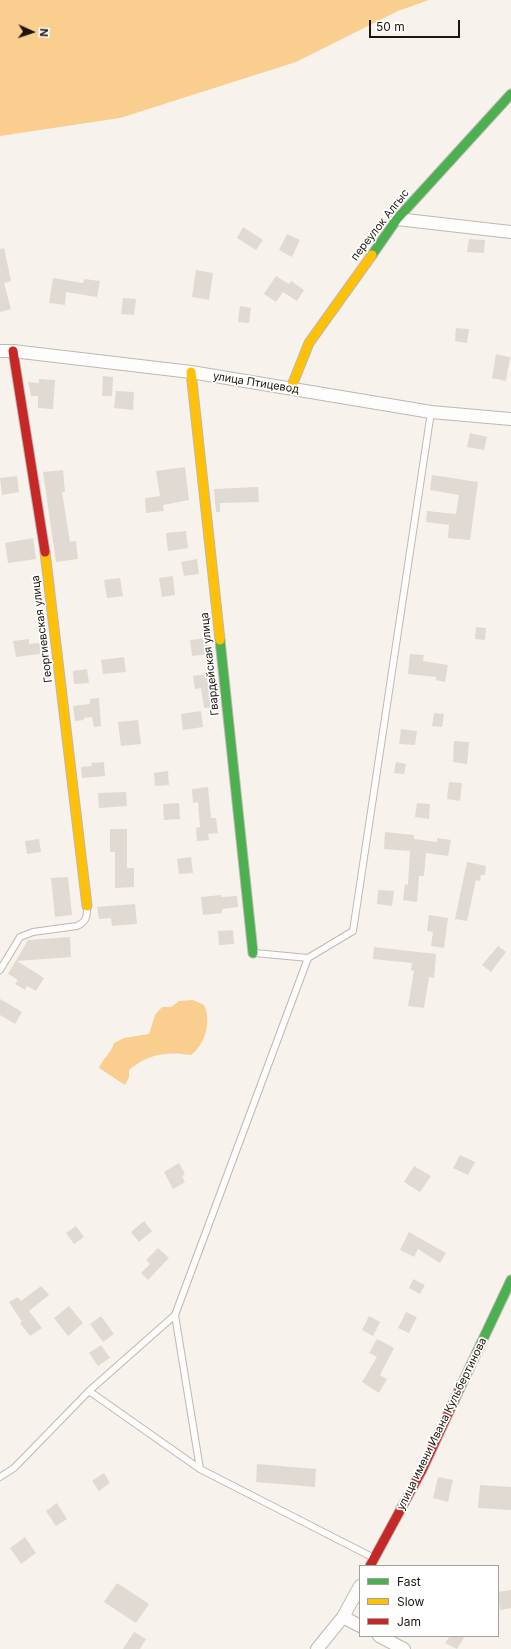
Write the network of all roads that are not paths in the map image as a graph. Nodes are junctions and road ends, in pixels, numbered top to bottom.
1 (511, 94) edge
2 (396, 220) junction
3 (511, 232) edge
4 (13, 351) junction
5 (0, 352) edge
6 (191, 372) junction
7 (291, 388) junction
8 (431, 412) junction
9 (511, 419) edge
10 (87, 906) joint
11 (253, 953) joint
12 (308, 958) junction
13 (0, 970) edge
14 (511, 1280) edge
15 (175, 1315) junction
16 (89, 1391) junction
17 (200, 1469) junction
18 (0, 1477) edge
19 (372, 1562) edge
20 (359, 1588) edge
21 (343, 1617) junction
22 (359, 1625) edge
23 (381, 1637) edge
24 (317, 1649) edge
25 (404, 1649) edge

1 - 2 street, переулок Алгыс
2 - 3 street
2 - 7 street, переулок Алгыс
4 - 5 street, улица Птицевод
4 - 6 street, улица Птицевод
4 - 10 street, Георгиевская улица
6 - 7 street, улица Птицевод
6 - 11 street, Гвардейская улица
7 - 8 street, улица Птицевод
8 - 9 street, улица Птицевод
8 - 12 lane
10 - 13 lane
11 - 12 lane
12 - 15 lane
14 - 19 street, улица имени Ивана Кульбертинова
15 - 16 lane
15 - 17 lane
16 - 17 lane
16 - 18 lane
17 - 19 lane
20 - 21 street
21 - 22 street
21 - 24 street
23 - 25 street

